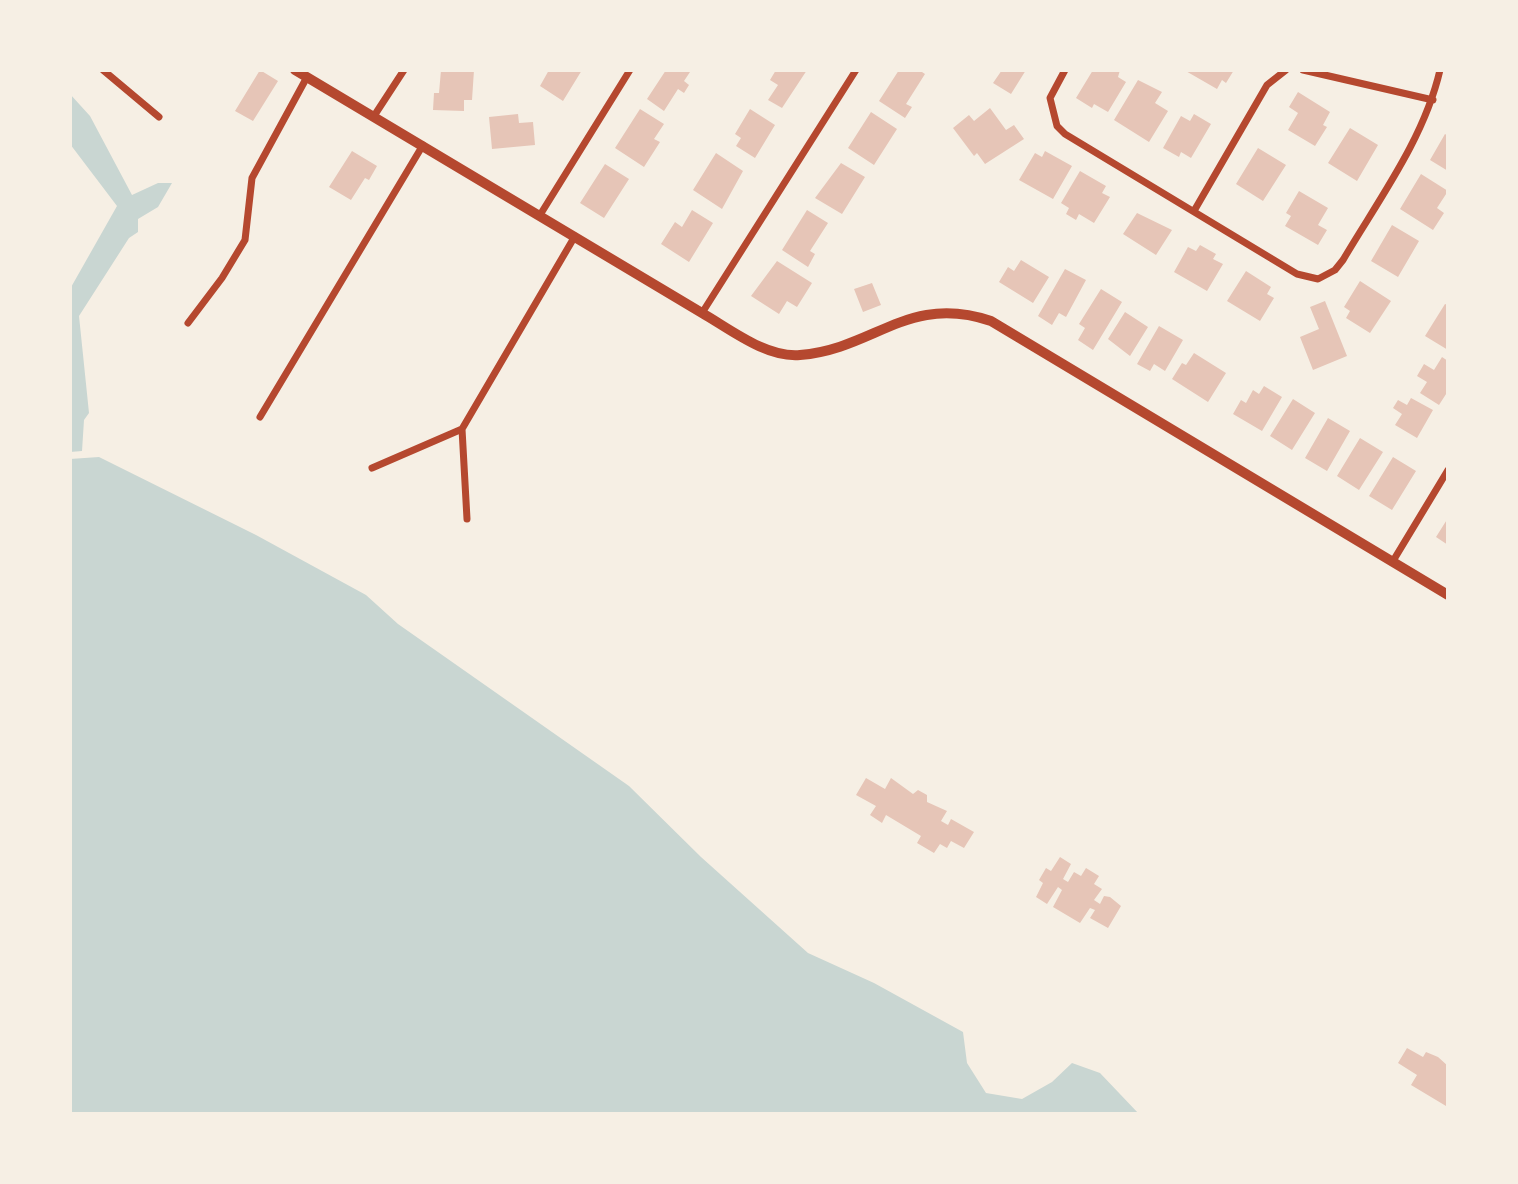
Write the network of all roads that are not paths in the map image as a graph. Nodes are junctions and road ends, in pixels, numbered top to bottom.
1 (103, 70) edge
2 (295, 70) edge
3 (404, 70) edge
4 (630, 70) edge
5 (856, 70) edge
6 (1065, 70) edge
7 (1286, 70) edge
8 (1303, 70) edge
9 (1440, 70) edge
10 (307, 77) junction
11 (1433, 100) junction
12 (374, 116) junction
13 (159, 117) dead end
14 (423, 145) junction
15 (1194, 211) junction
16 (540, 215) junction
17 (575, 236) junction
18 (702, 313) junction
19 (188, 323) dead end
20 (260, 417) dead end
21 (462, 429) junction
22 (372, 467) dead end
23 (1448, 470) edge
24 (467, 519) dead end
25 (1393, 561) junction
26 (1448, 595) edge

1 - 13 street
2 - 10 street
3 - 12 street
4 - 16 street
5 - 18 street
6 - 15 street
7 - 15 street
8 - 11 street
9 - 11 street
10 - 12 street
10 - 19 street
11 - 15 street
12 - 14 street
14 - 16 street
14 - 20 street
16 - 17 street
17 - 18 street
17 - 21 street
18 - 25 street
21 - 22 street
21 - 24 street
23 - 25 street
25 - 26 street

